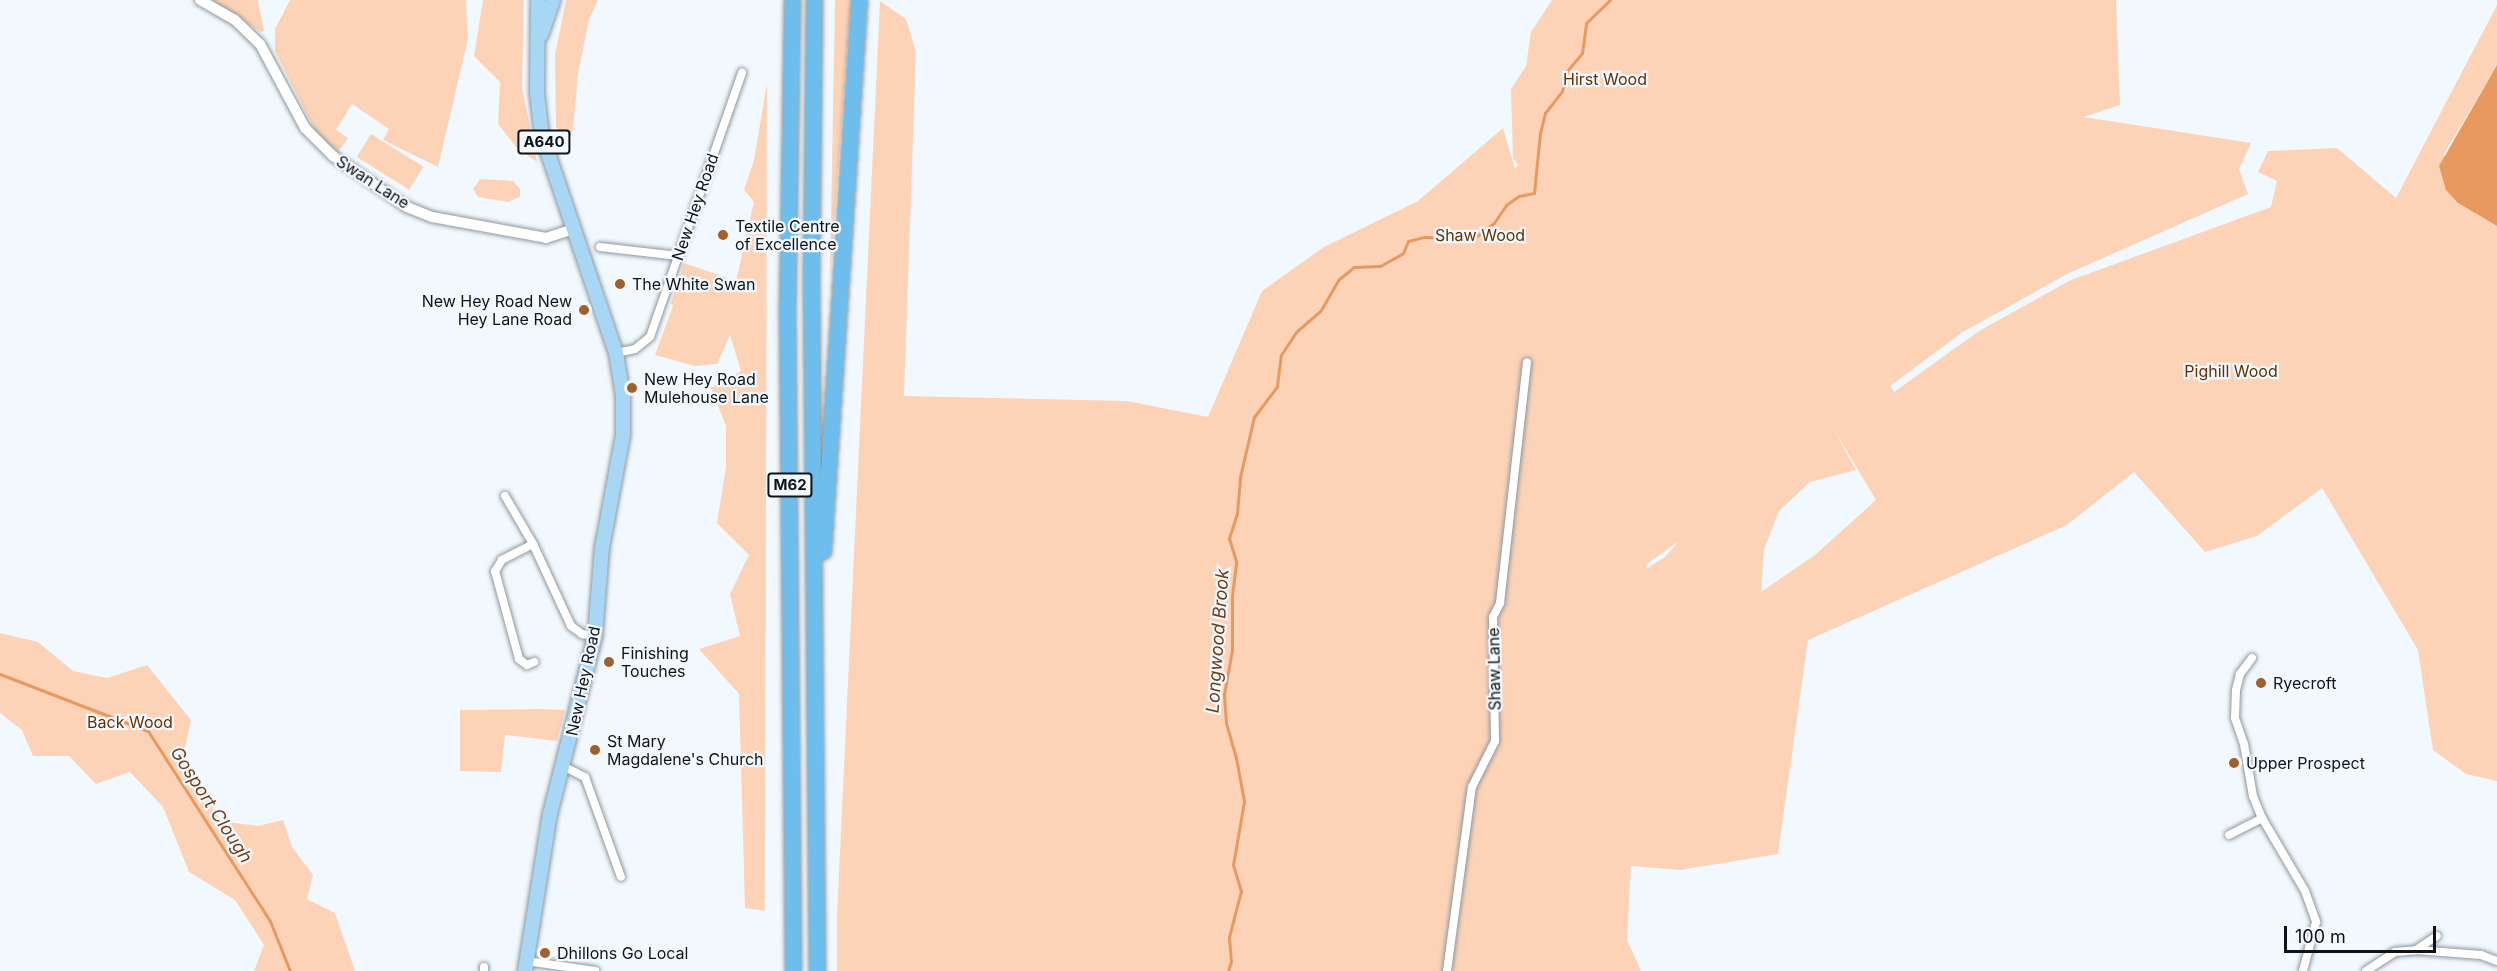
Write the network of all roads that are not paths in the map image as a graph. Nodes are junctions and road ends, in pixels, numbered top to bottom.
1 (200, 0) edge
2 (538, 0) edge
3 (553, 0) edge
4 (782, 0) edge
5 (792, 0) edge
6 (814, 0) edge
7 (859, 0) edge
8 (537, 50) junction
9 (742, 73) dead end
10 (788, 150) junction
11 (574, 229) junction
12 (600, 247) dead end
13 (678, 256) junction
14 (616, 353) junction
15 (1527, 363) dead end
16 (505, 496) dead end
17 (533, 544) junction
18 (595, 636) junction
19 (2252, 658) dead end
20 (534, 662) dead end
21 (815, 678) junction
22 (562, 766) junction
23 (2262, 818) junction
24 (2229, 835) dead end
25 (621, 877) dead end
26 (2437, 936) dead end
27 (2416, 950) junction
28 (2497, 961) edge
29 (525, 966) edge
30 (595, 971) edge
31 (793, 971) edge
32 (817, 971) edge
33 (1447, 971) edge
34 (2303, 971) edge
35 (2366, 971) edge

1 - 11 street, Swan Lane
2 - 8 main road, New Hey Road / A640
3 - 8 main road, New Hey Road / A640
4 - 10 highway
5 - 10 highway, M62
6 - 21 highway, M62
7 - 21 highway
8 - 11 main road, New Hey Road / A640
9 - 13 street, New Hey Road
10 - 31 highway, M62
11 - 14 main road, New Hey Road / A640
12 - 13 street
13 - 14 street, New Hey Road
14 - 18 main road, New Hey Road / A640
15 - 33 street, Shaw Lane
16 - 17 street
17 - 18 street
17 - 20 street
18 - 22 main road, New Hey Road / A640
19 - 23 street
21 - 32 highway, M62
22 - 25 street
22 - 29 main road, New Hey Road / A640
23 - 24 street
23 - 34 street
26 - 27 street
27 - 28 street
27 - 35 street
29 - 30 street

